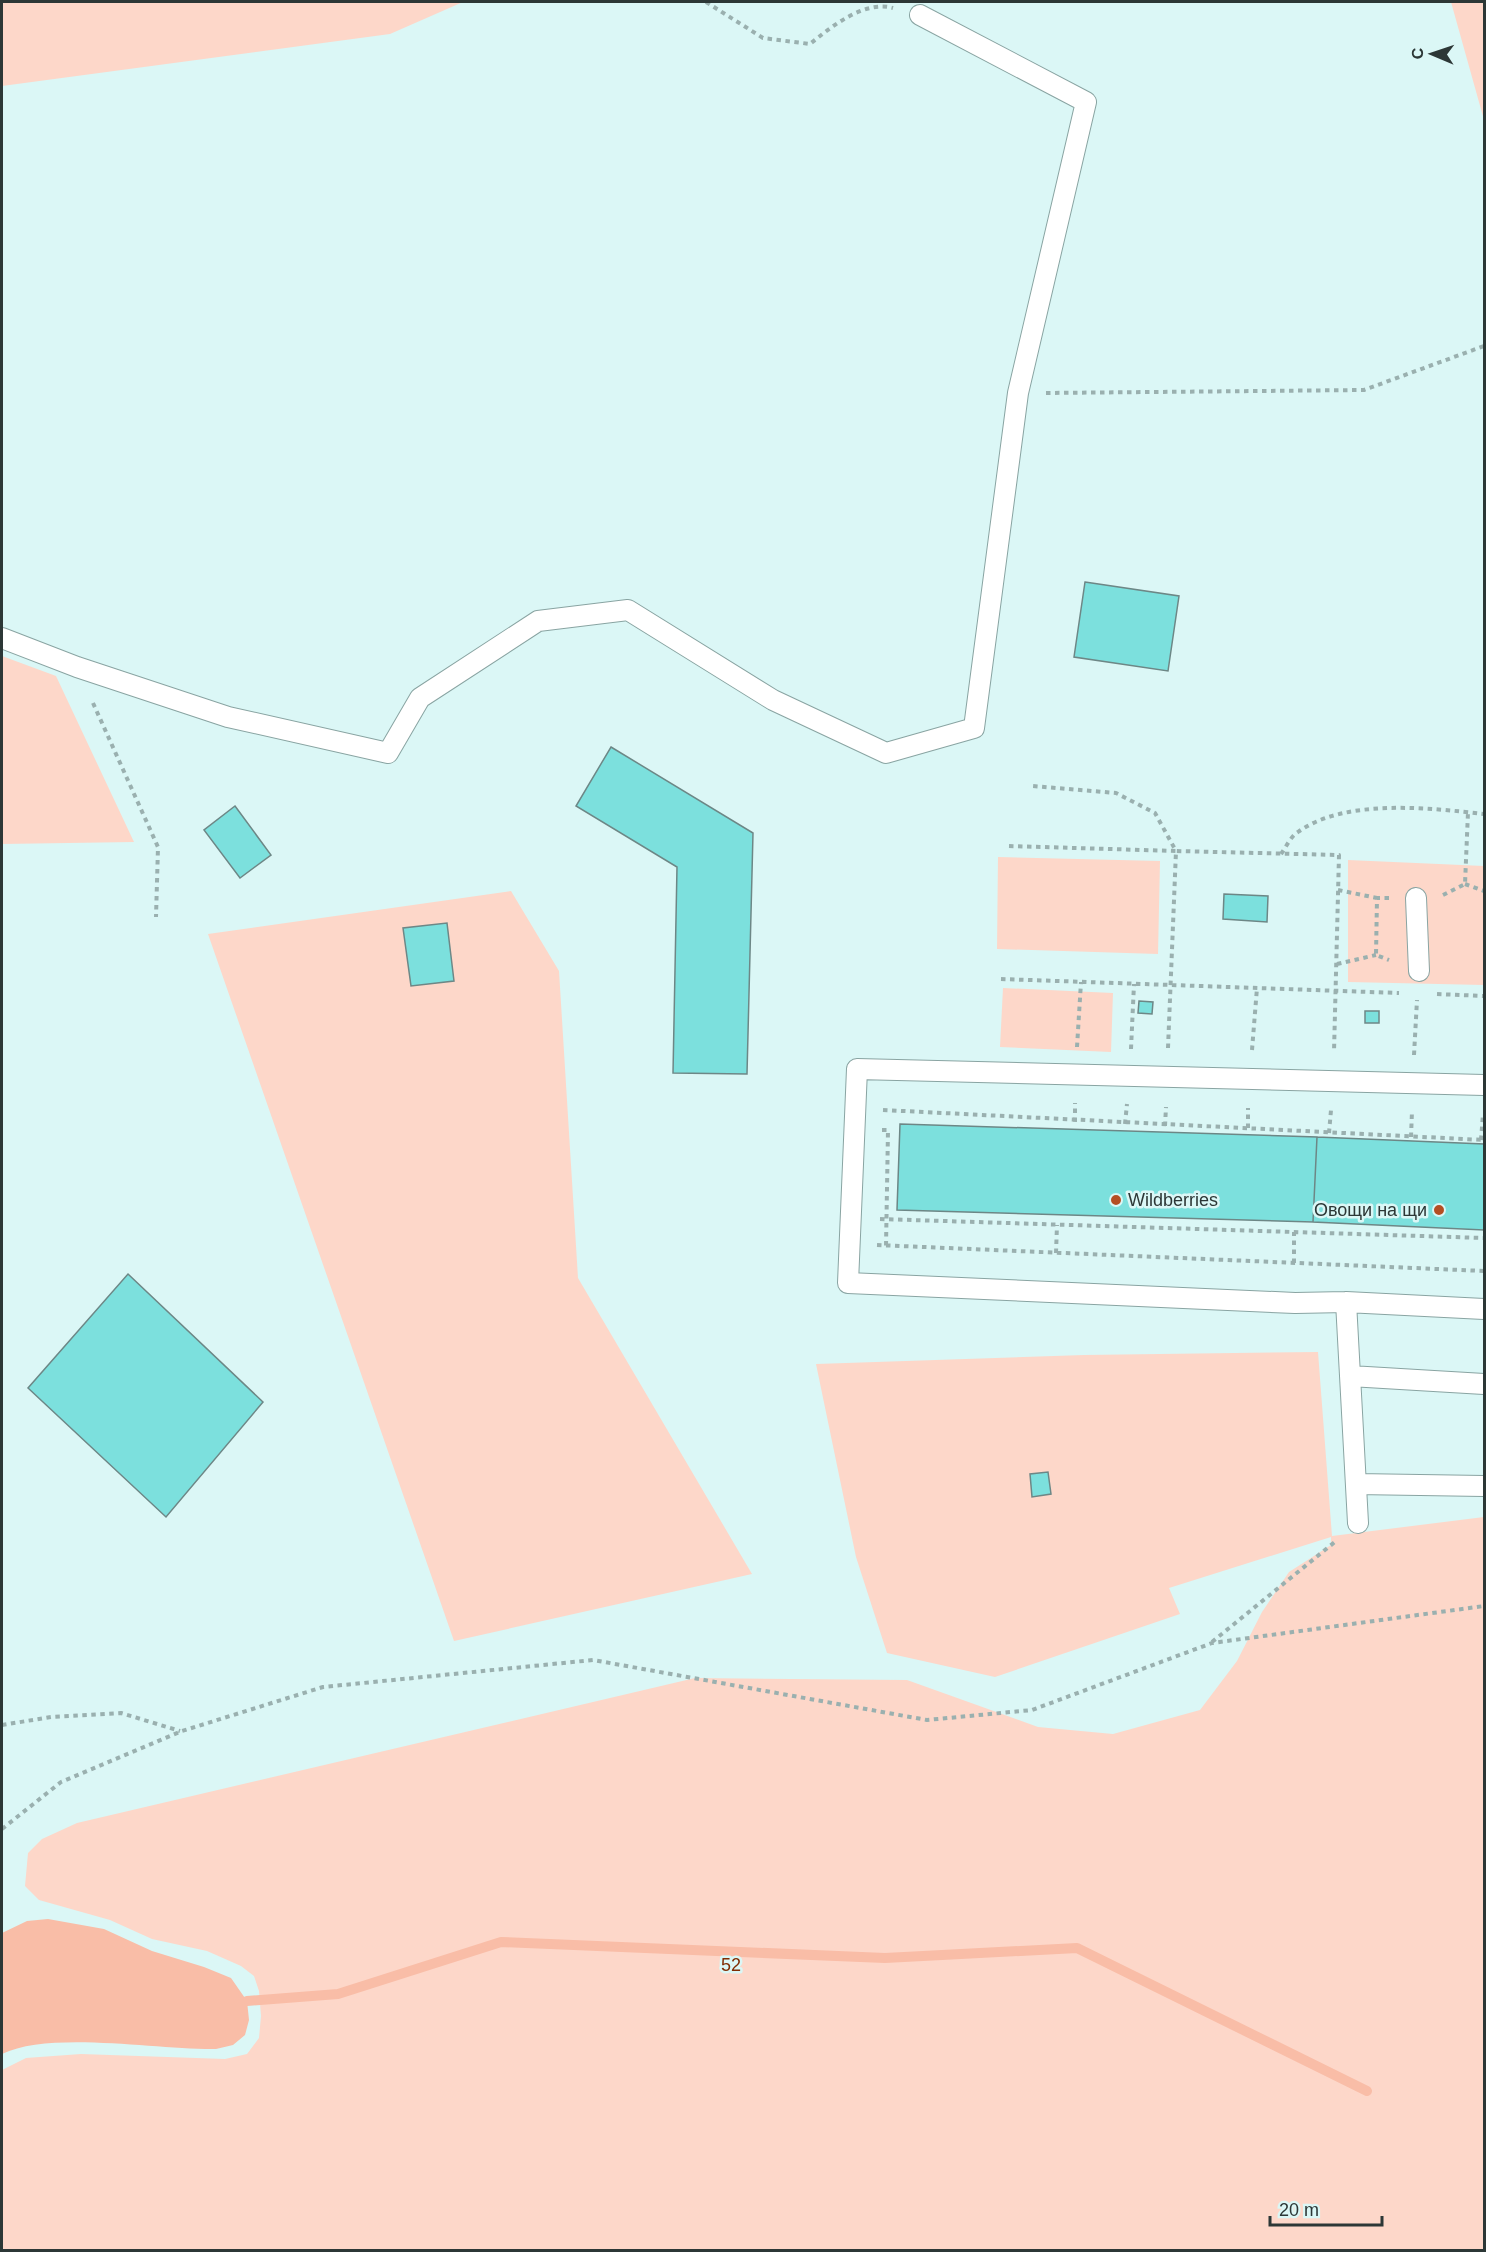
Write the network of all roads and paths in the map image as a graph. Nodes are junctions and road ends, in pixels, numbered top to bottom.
1 (706, 2) edge
2 (920, 15) joint
3 (1485, 346) edge
4 (1018, 393) junction
5 (2, 638) edge
6 (77, 667) junction
7 (1032, 786) dead end
8 (1485, 814) edge
9 (1009, 846) dead end
10 (1176, 851) junction
11 (1281, 854) junction
12 (1465, 884) dead end
13 (1338, 890) junction
14 (1485, 891) edge
15 (1377, 898) dead end
16 (1416, 898) dead end
17 (156, 917) dead end
18 (1376, 955) dead end
19 (1337, 964) junction
20 (1419, 971) dead end
21 (1001, 980) dead end
22 (1173, 985) junction
23 (1336, 991) junction
24 (1406, 993) dead end
25 (1428, 994) dead end
26 (1485, 996) edge
27 (1166, 1077) junction
28 (1333, 1081) junction
29 (1485, 1085) edge
30 (1484, 1107) edge
31 (872, 1109) dead end
32 (1165, 1126) junction
33 (888, 1130) dead end
34 (1329, 1133) junction
35 (1483, 1140) edge
36 (850, 1218) junction
37 (886, 1219) junction
38 (1057, 1225) junction
39 (1294, 1232) junction
40 (1485, 1238) edge
41 (850, 1244) junction
42 (886, 1246) junction
43 (1056, 1253) junction
44 (1294, 1263) junction
45 (1485, 1271) edge
46 (1346, 1302) junction
47 (1485, 1309) edge
48 (1350, 1376) junction
49 (1485, 1384) edge
50 (1356, 1484) junction
51 (1485, 1486) edge
52 (1358, 1523) joint
53 (1485, 1606) edge
54 (1212, 1642) junction
55 (2, 1725) edge
56 (182, 1731) junction
57 (2, 1829) edge

1 - 2 path
2 - 4 lane
3 - 4 path
4 - 6 lane
5 - 6 lane
6 - 17 path
7 - 10 path
8 - 11 path
9 - 10 path
10 - 11 path
10 - 22 path
11 - 13 path
12 - 14 path
13 - 15 path
13 - 19 path
16 - 20 lane
18 - 19 path
19 - 23 path
21 - 22 path
22 - 23 path
22 - 27 path
23 - 24 path
23 - 28 path
25 - 26 path
27 - 28 lane
27 - 32 path
27 - 36 lane
28 - 29 lane
28 - 34 path
30 - 35 path
31 - 32 path
32 - 34 path
33 - 37 path
34 - 35 path
36 - 37 path
36 - 41 lane
37 - 38 path
37 - 42 path
38 - 39 path
38 - 43 path
39 - 40 path
39 - 44 path
41 - 42 path
41 - 46 lane
42 - 43 path
43 - 44 path
44 - 45 path
46 - 47 lane
46 - 48 lane
48 - 49 lane
48 - 50 lane
50 - 51 lane
50 - 52 lane
52 - 54 path
53 - 54 path
54 - 56 path
55 - 56 path
56 - 57 path

